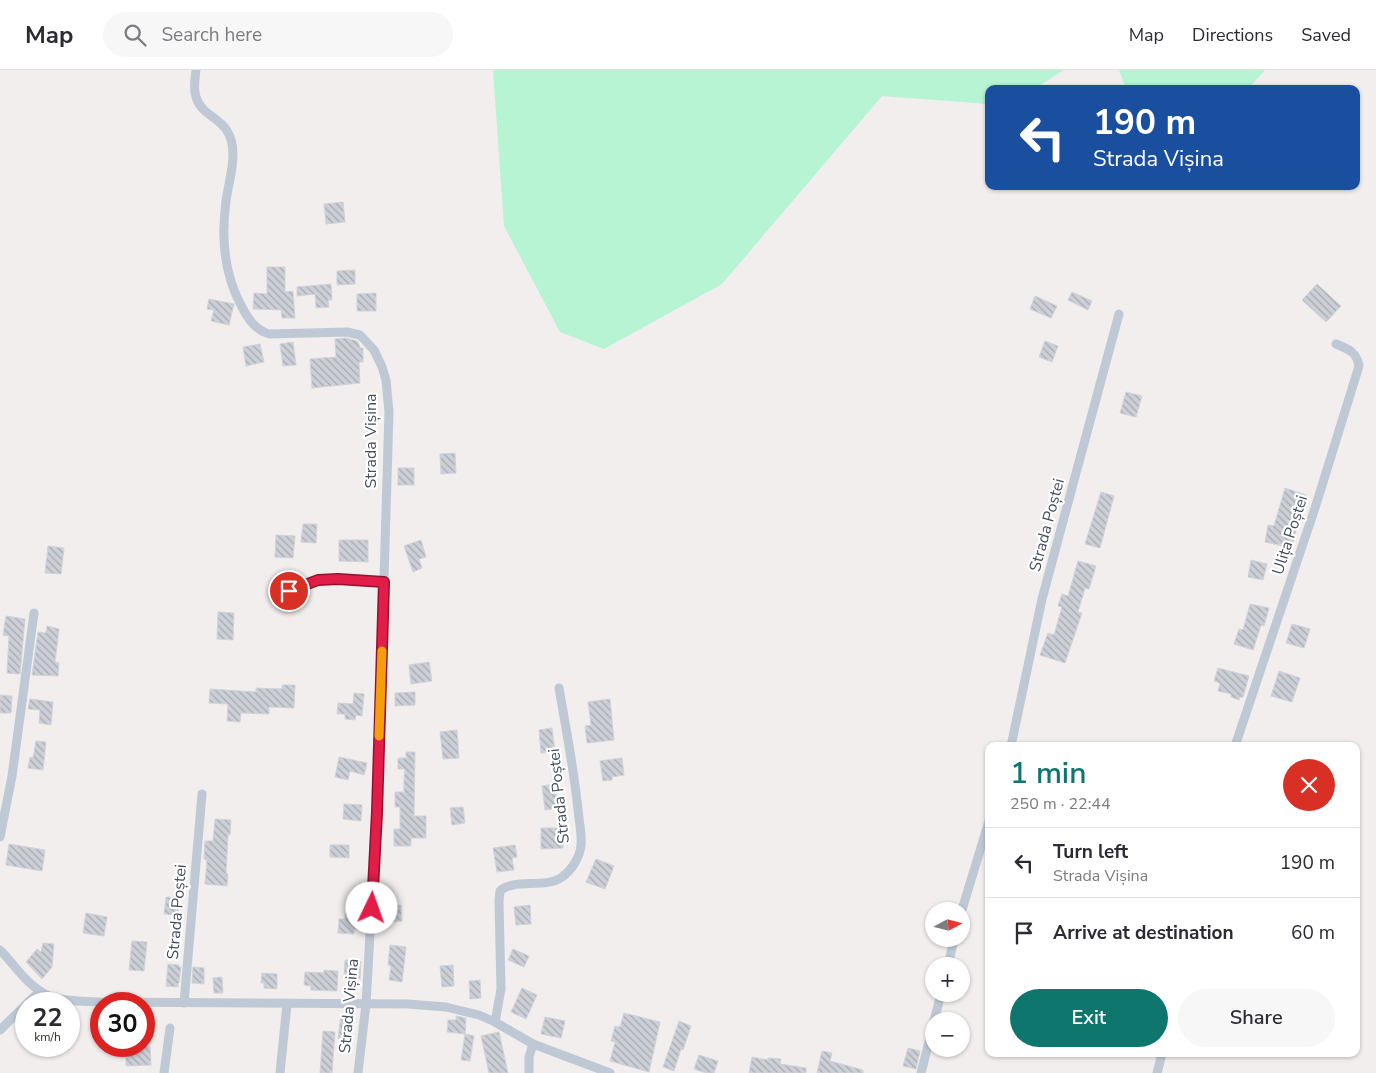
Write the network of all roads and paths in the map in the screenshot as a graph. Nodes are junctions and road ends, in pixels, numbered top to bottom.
1 (196, 70) edge
2 (1119, 314) dead end
3 (1336, 344) dead end
4 (384, 582) junction
5 (278, 595) dead end
6 (34, 613) dead end
7 (559, 688) dead end
8 (1012, 742) edge
9 (1236, 742) edge
10 (202, 794) dead end
11 (985, 834) edge
12 (0, 837) edge
13 (964, 902) edge
14 (0, 950) edge
15 (40, 991) junction
16 (184, 1003) junction
17 (287, 1004) junction
18 (366, 1004) junction
19 (496, 1022) junction
20 (170, 1028) dead end
21 (0, 1030) edge
22 (533, 1044) junction
23 (925, 1057) edge
24 (1161, 1057) edge
25 (164, 1073) edge
26 (280, 1073) edge
27 (358, 1073) edge
28 (529, 1073) edge
29 (610, 1073) edge
30 (921, 1073) edge
31 (1157, 1073) edge

1 - 4 street, Strada Vișina
2 - 8 street, Strada Poștei
3 - 9 street, Ulița Poștei
4 - 5 street
4 - 18 street, Strada Vișina
6 - 12 street
7 - 19 street, Strada Poștei
10 - 16 street, Strada Poștei
11 - 13 street
14 - 15 street
15 - 16 street
15 - 21 street
16 - 17 street
17 - 18 street
17 - 26 street
18 - 19 street
18 - 27 street, Strada Vișina
19 - 22 street
20 - 25 street
22 - 28 street
22 - 29 street
23 - 30 street
24 - 31 street

